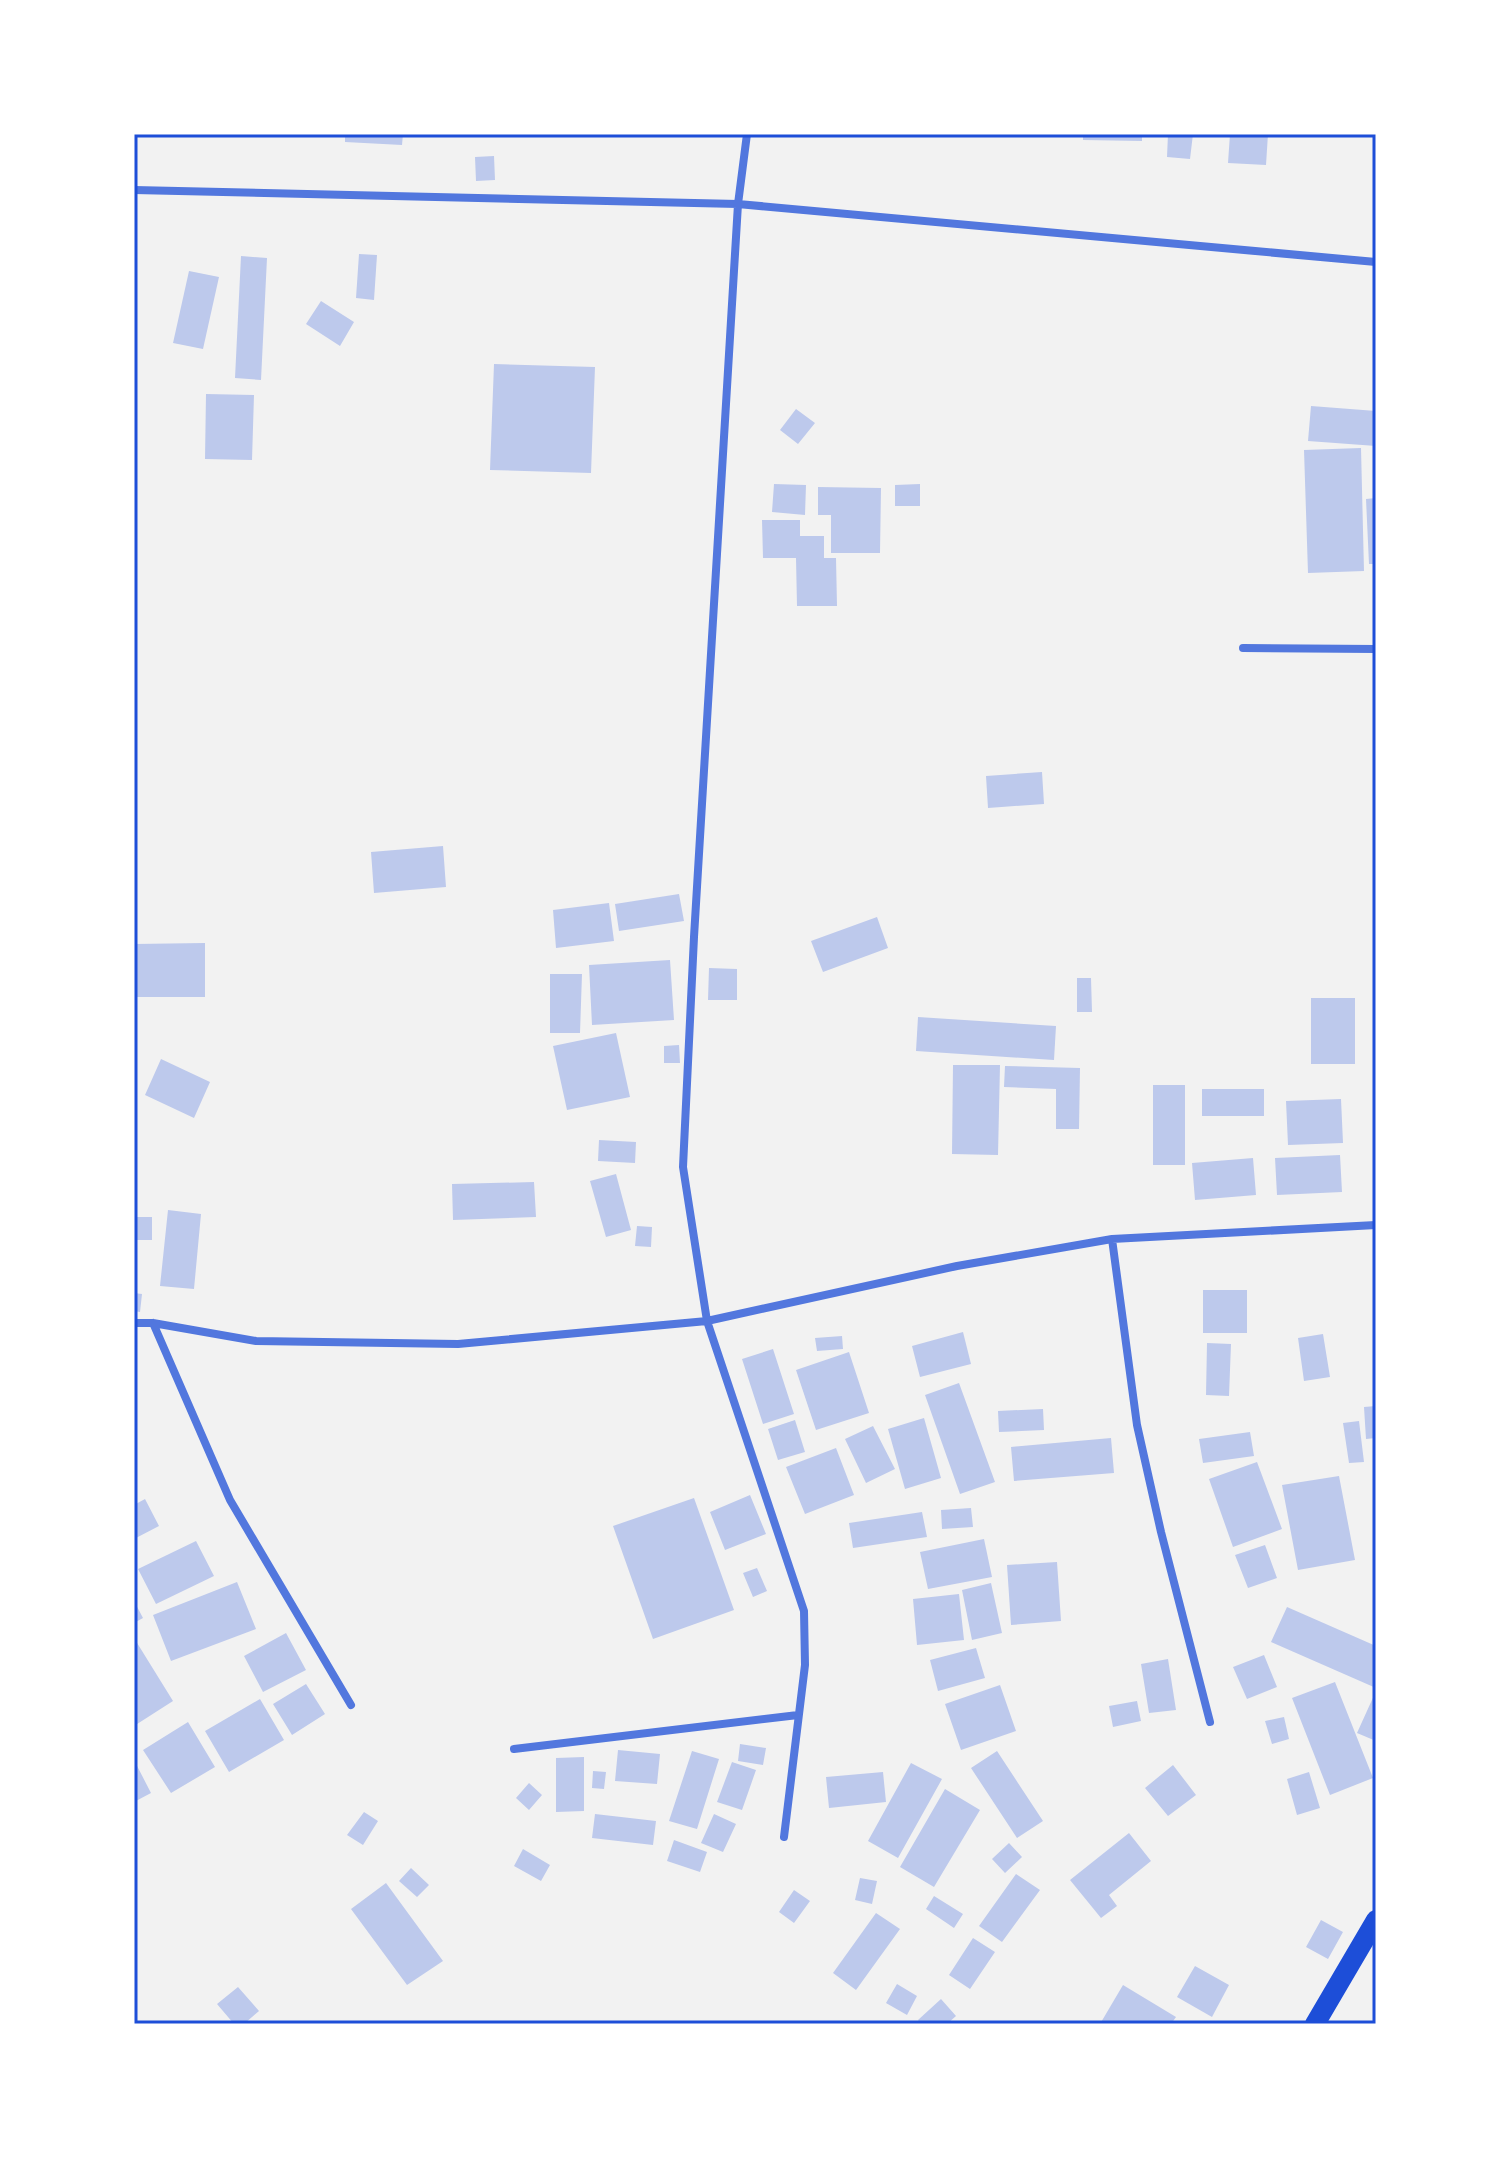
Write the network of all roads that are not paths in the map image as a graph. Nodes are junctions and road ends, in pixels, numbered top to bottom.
1 (747, 134) edge
2 (134, 190) edge
3 (738, 204) junction
4 (1376, 262) edge
5 (1243, 648) dead end
6 (1376, 649) edge
7 (1376, 1225) edge
8 (1112, 1239) junction
9 (707, 1321) junction
10 (134, 1323) edge
11 (153, 1323) junction
12 (351, 1705) dead end
13 (798, 1715) junction
14 (1210, 1722) dead end
15 (514, 1749) dead end
16 (784, 1837) dead end
17 (1376, 1920) edge
18 (1315, 2024) edge

1 - 3 street
2 - 3 street
3 - 4 street
3 - 9 street
5 - 6 street
7 - 8 street
8 - 9 street
8 - 14 street
9 - 11 street
9 - 13 street
10 - 11 street
11 - 12 street
13 - 15 street
13 - 16 street
17 - 18 main road

